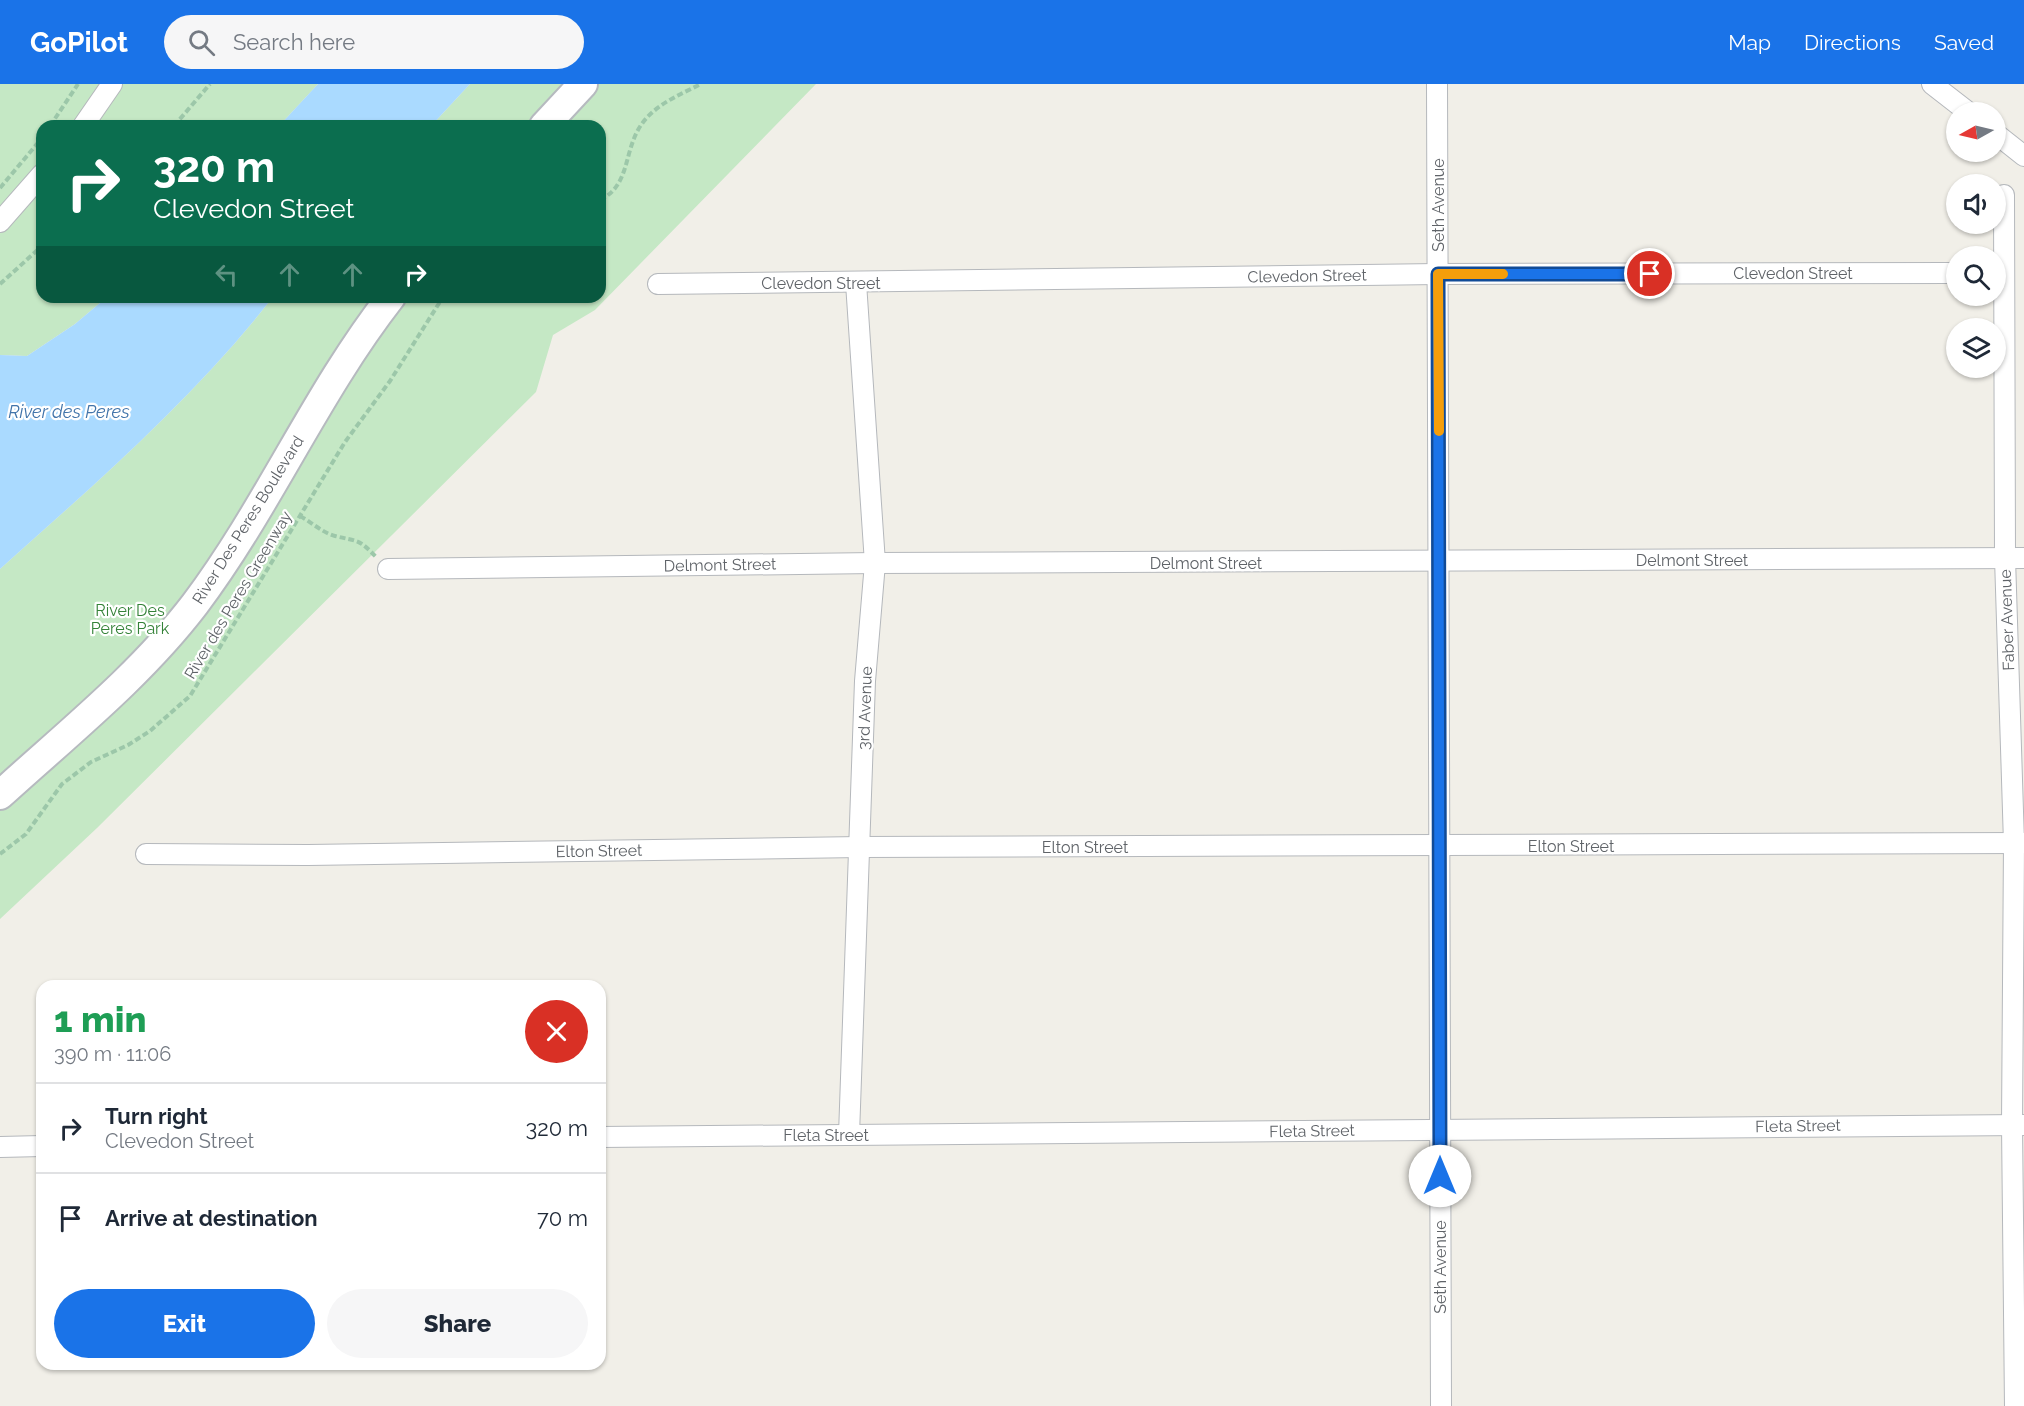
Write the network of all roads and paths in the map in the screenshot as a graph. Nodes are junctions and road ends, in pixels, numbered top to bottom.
1 (78, 84) edge
2 (112, 84) edge
3 (210, 84) edge
4 (583, 84) edge
5 (701, 84) edge
6 (1437, 84) edge
7 (1932, 84) edge
8 (1955, 102) edge
9 (54, 120) edge
10 (87, 120) edge
11 (179, 120) edge
12 (550, 120) edge
13 (2006, 142) edge
14 (36, 145) edge
15 (2024, 156) edge
16 (36, 181) edge
17 (0, 188) edge
18 (606, 196) edge
19 (0, 222) edge
20 (36, 251) edge
21 (1946, 273) edge
22 (1438, 274) junction
23 (856, 283) junction
24 (0, 284) edge
25 (658, 284) dead end
26 (387, 303) edge
27 (439, 303) edge
28 (2001, 306) edge
29 (300, 516) junction
30 (2015, 558) edge
31 (1440, 562) junction
32 (875, 563) junction
33 (388, 569) joint
34 (0, 795) edge
35 (2019, 843) edge
36 (860, 847) junction
37 (1441, 847) junction
38 (0, 854) edge
39 (146, 854) dead end
40 (2018, 1125) edge
41 (1440, 1130) junction
42 (849, 1135) junction
43 (606, 1137) edge
44 (36, 1146) edge
45 (0, 1147) edge
46 (1441, 1406) edge
47 (2014, 1406) edge

1 - 9 path
2 - 10 street
3 - 11 path
4 - 12 main road
5 - 18 path
6 - 22 street, Seth Avenue
7 - 8 street
13 - 15 street
14 - 17 path
16 - 19 street
20 - 24 path
21 - 22 street, Clevedon Street
22 - 23 street, Clevedon Street
22 - 31 street, Seth Avenue
23 - 25 street, Clevedon Street
23 - 32 street, 3rd Avenue
26 - 34 main road, River Des Peres Boulevard
27 - 29 path, River des Peres Greenway
28 - 30 street, Faber Avenue
29 - 33 path
29 - 38 path, River des Peres Greenway
30 - 31 street, Delmont Street
30 - 35 street, Faber Avenue
31 - 32 street, Delmont Street
31 - 37 street, Seth Avenue
32 - 33 street, Delmont Street
32 - 36 street, 3rd Avenue
35 - 37 street, Elton Street
35 - 40 street, Faber Avenue
36 - 37 street, Elton Street
36 - 39 street, Elton Street
36 - 42 street, 3rd Avenue
37 - 41 street, Seth Avenue
40 - 41 street, Fleta Street
40 - 47 street, Faber Avenue
41 - 42 street, Fleta Street
41 - 46 street, Seth Avenue
42 - 43 street, Fleta Street
44 - 45 street

